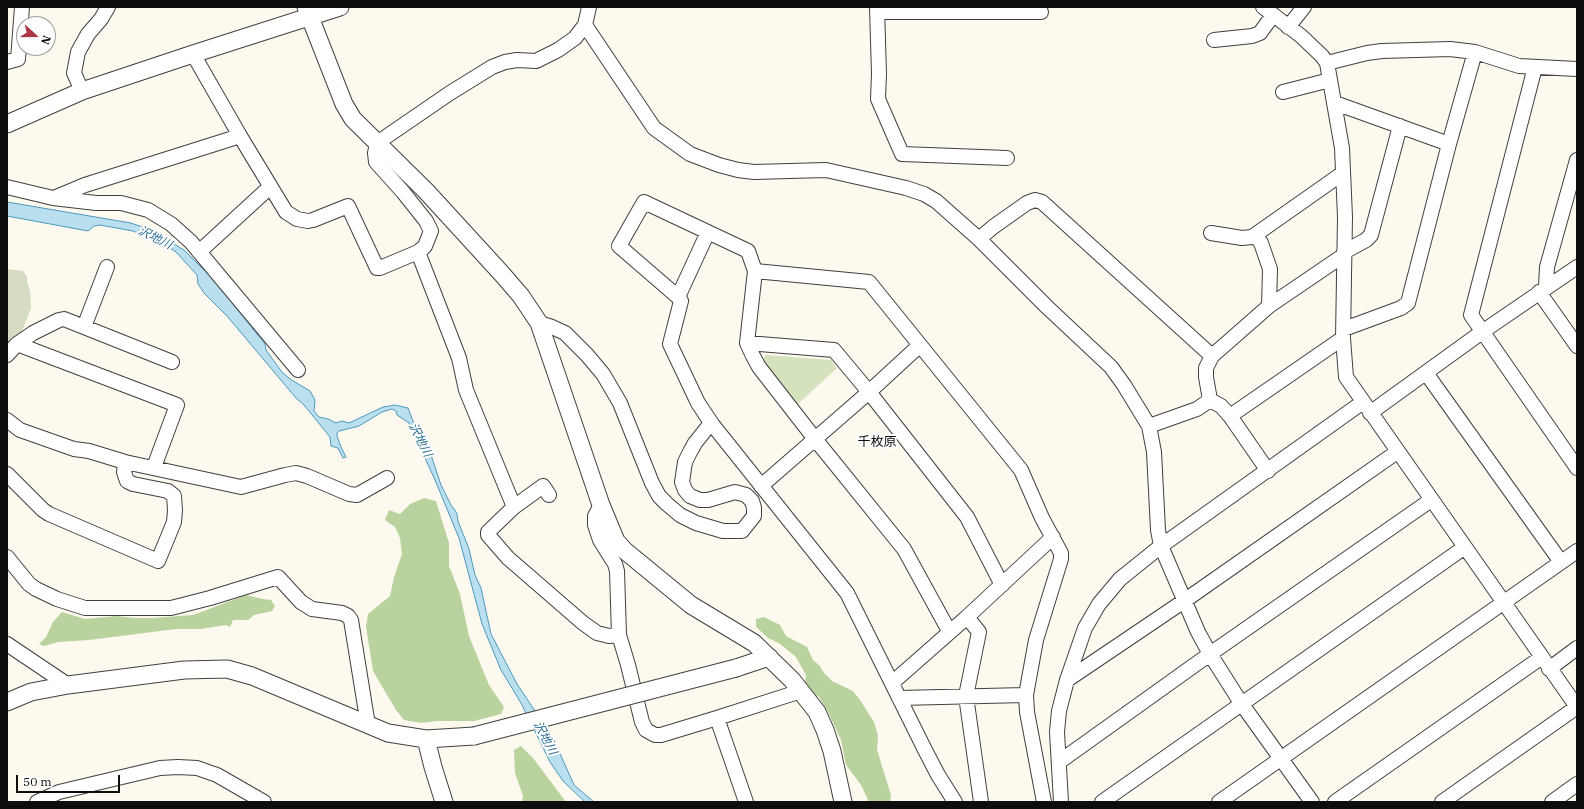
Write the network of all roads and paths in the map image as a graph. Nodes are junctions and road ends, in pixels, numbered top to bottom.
1 (22, 7) edge
2 (108, 7) edge
3 (340, 7) edge
4 (589, 7) edge
5 (1304, 7) edge
6 (877, 10) edge
7 (1268, 11) edge
8 (308, 12) edge
9 (1041, 12) dead end
10 (585, 25) junction
11 (1288, 27) junction
12 (1214, 40) dead end
13 (1475, 52) junction
14 (193, 54) junction
15 (7, 62) edge
16 (1327, 64) junction
17 (1535, 67) junction
18 (1577, 69) edge
19 (1330, 80) junction
20 (82, 91) junction
21 (1283, 92) dead end
22 (1335, 103) junction
23 (7, 124) edge
24 (1400, 126) junction
25 (240, 136) junction
26 (378, 142) junction
27 (1449, 144) junction
28 (1007, 158) dead end
29 (1577, 160) edge
30 (1343, 173) junction
31 (270, 186) junction
32 (7, 187) edge
33 (53, 198) junction
34 (708, 232) junction
35 (1211, 233) dead end
36 (1255, 235) junction
37 (979, 239) junction
38 (199, 252) junction
39 (418, 252) junction
40 (1344, 253) junction
41 (108, 267) dead end
42 (1577, 267) edge
43 (755, 271) junction
44 (1543, 290) junction
45 (678, 297) junction
46 (1269, 306) junction
47 (539, 323) junction
48 (84, 327) junction
49 (1482, 332) junction
50 (1344, 333) junction
51 (748, 343) junction
52 (16, 344) junction
53 (920, 346) junction
54 (1577, 346) edge
55 (7, 355) edge
56 (1212, 356) junction
57 (172, 362) dead end
58 (298, 370) dead end
59 (1426, 373) junction
60 (869, 392) junction
61 (1210, 400) junction
62 (1366, 408) junction
63 (1230, 416) junction
64 (7, 420) edge
65 (712, 424) junction
66 (1149, 426) junction
67 (815, 439) junction
68 (1397, 452) junction
69 (125, 462) junction
70 (154, 467) junction
71 (1577, 468) edge
72 (1268, 471) junction
73 (7, 474) edge
74 (387, 478) dead end
75 (761, 486) junction
76 (549, 495) dead end
77 (1431, 500) junction
78 (601, 505) junction
79 (514, 507) junction
80 (1053, 537) junction
81 (1161, 546) junction
82 (1465, 547) junction
83 (1577, 551) edge
84 (7, 557) edge
85 (1561, 562) junction
86 (1002, 585) junction
87 (1184, 601) junction
88 (1504, 603) junction
89 (967, 617) junction
90 (950, 631) junction
91 (619, 635) junction
92 (7, 644) edge
93 (1577, 648) edge
94 (1210, 654) junction
95 (769, 657) junction
96 (1546, 663) junction
97 (1067, 680) junction
98 (892, 683) junction
99 (68, 685) junction
100 (801, 691) junction
101 (1026, 695) junction
102 (966, 696) junction
103 (899, 698) junction
104 (7, 702) edge
105 (1241, 703) junction
106 (1577, 707) edge
107 (717, 718) junction
108 (368, 725) junction
109 (426, 739) junction
110 (1281, 759) junction
111 (1059, 762) junction
112 (1577, 784) edge
113 (37, 802) edge
114 (264, 802) edge
115 (444, 802) edge
116 (746, 802) edge
117 (843, 802) edge
118 (955, 802) edge
119 (981, 802) edge
120 (1044, 802) edge
121 (1061, 802) edge
122 (1102, 802) edge
123 (1219, 802) edge
124 (1312, 802) edge
125 (1335, 802) edge
126 (1442, 802) edge
127 (1552, 802) edge

1 - 15 street
2 - 20 street
3 - 8 street
4 - 10 street
5 - 11 street
6 - 9 street
6 - 28 street
7 - 11 street
7 - 12 street
8 - 14 street
8 - 26 street
10 - 26 street
10 - 37 street
11 - 16 street
13 - 16 street
13 - 17 street
13 - 27 street
14 - 20 street
14 - 25 street
16 - 19 street
17 - 18 street
17 - 49 street
19 - 21 street
19 - 22 street
20 - 23 street
22 - 24 street
22 - 30 street
24 - 27 street
24 - 40 street
25 - 31 street
25 - 33 street
26 - 39 street
26 - 47 street
27 - 50 street
29 - 44 street
30 - 36 street
30 - 40 street
31 - 38 street
31 - 39 street
32 - 33 street
33 - 38 street
34 - 43 street
34 - 45 street
34 - 45 street
35 - 36 street
36 - 46 street
37 - 56 street
37 - 66 street
38 - 58 street
39 - 79 street
40 - 46 street
40 - 50 street
41 - 48 street
42 - 44 street
43 - 51 street
43 - 53 street
44 - 49 street
44 - 54 street
45 - 65 street
46 - 56 street
47 - 65 street
47 - 78 street
48 - 52 street
48 - 57 street
49 - 59 street
49 - 71 street
50 - 62 street
50 - 63 street
51 - 60 street
51 - 67 street
52 - 55 street
52 - 70 street
53 - 60 street
53 - 80 street
56 - 61 street
59 - 62 street
59 - 85 street
60 - 67 street
60 - 86 street
61 - 63 street
61 - 66 street
62 - 68 street
62 - 72 street
63 - 72 street
64 - 69 street
65 - 75 street
66 - 81 street
67 - 75 street
67 - 90 street
68 - 77 street
68 - 87 street
69 - 70 street
69 - 73 street
70 - 74 street
72 - 81 street
75 - 98 street
76 - 79 street
77 - 82 street
77 - 94 street
78 - 91 street
78 - 95 street
79 - 91 street
80 - 86 street
80 - 101 street
81 - 87 street
81 - 97 street
82 - 88 street
82 - 105 street
83 - 85 street
84 - 108 street
85 - 88 street
86 - 89 street
87 - 94 street
87 - 97 street
88 - 96 street
88 - 110 street
89 - 90 street
89 - 102 street
90 - 98 street
91 - 107 street
92 - 99 street
93 - 96 street
94 - 105 street
94 - 111 street
95 - 100 street
95 - 109 street, bridge
96 - 106 street
96 - 125 street
97 - 111 street
98 - 103 street
99 - 104 street
99 - 108 street
100 - 107 street
100 - 117 street
101 - 102 street
101 - 120 street
102 - 103 street
102 - 119 street
103 - 118 street
105 - 110 street
105 - 122 street
106 - 126 street
107 - 116 street
108 - 109 street
109 - 115 street
110 - 123 street
110 - 124 street
111 - 121 street
112 - 127 street
113 - 114 street

